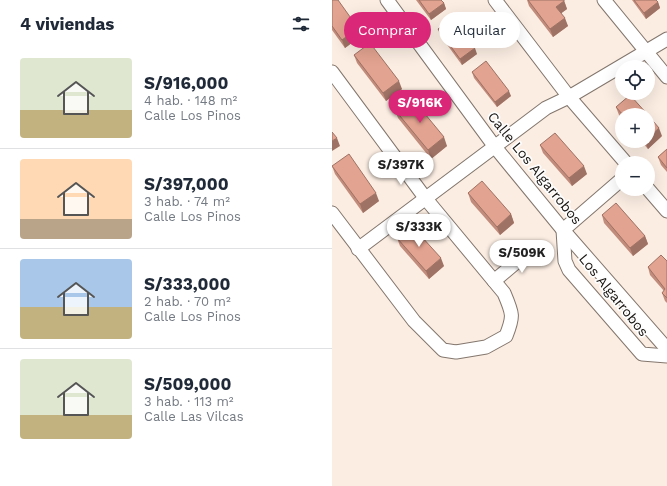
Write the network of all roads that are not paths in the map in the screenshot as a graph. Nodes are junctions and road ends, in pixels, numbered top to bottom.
1 (387, 0) edge
2 (495, 0) edge
3 (604, 0) edge
4 (667, 38) edge
5 (647, 52) junction
6 (332, 72) edge
7 (667, 77) edge
8 (569, 97) junction
9 (495, 147) junction
10 (620, 156) edge
11 (615, 185) edge
12 (654, 196) edge
13 (426, 199) junction
14 (667, 211) edge
15 (332, 214) edge
16 (563, 230) junction
17 (533, 248) dead end
18 (358, 249) junction
19 (494, 281) junction
20 (667, 349) edge
21 (667, 356) edge

1 - 9 street, Calle Los Algarrobos
2 - 8 street
3 - 5 street
4 - 5 street
5 - 7 street
5 - 8 street
6 - 13 street
8 - 9 street
8 - 10 street
9 - 13 street
9 - 16 street, Calle Los Algarrobos
11 - 16 street
12 - 14 street
13 - 18 street
13 - 19 street
15 - 18 street
16 - 20 street, Calle Los Algarrobos
16 - 21 street, Los Algarrobos
17 - 19 street
18 - 19 street

